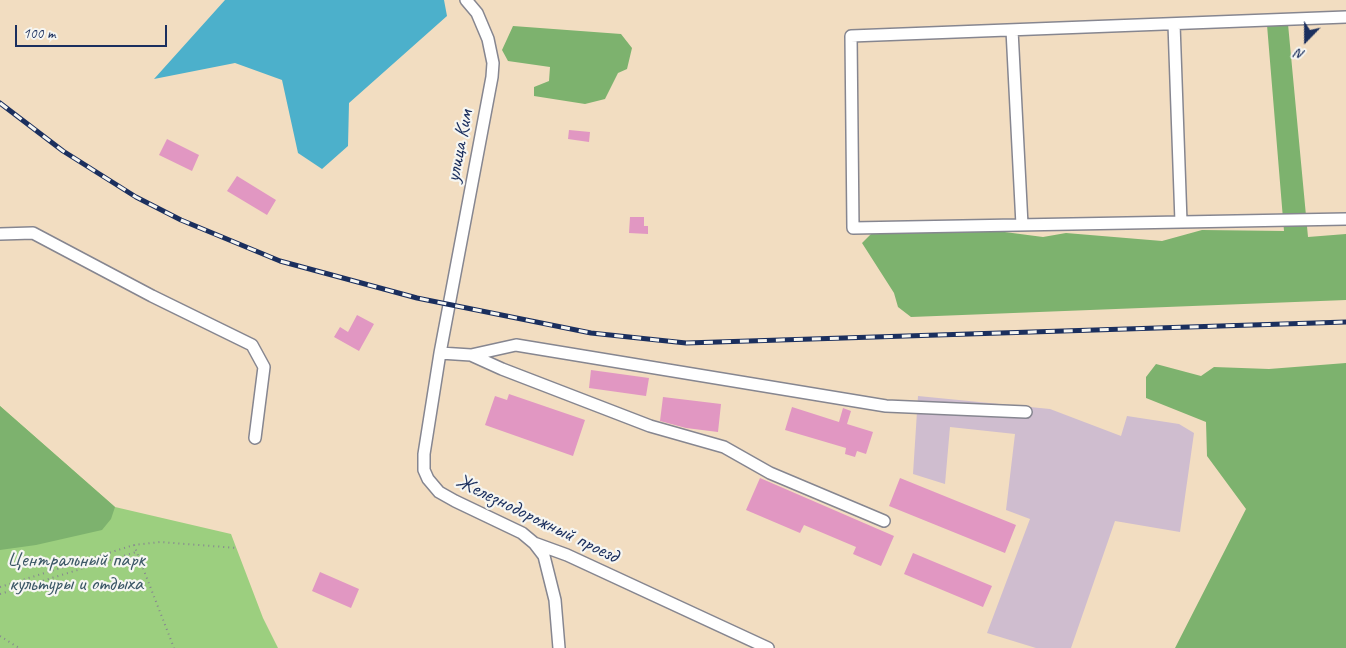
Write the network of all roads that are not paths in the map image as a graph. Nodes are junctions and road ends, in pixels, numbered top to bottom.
1 (466, 0) edge
2 (1346, 17) edge
3 (1174, 24) junction
4 (1012, 30) junction
5 (1346, 219) edge
6 (1181, 222) junction
7 (1022, 225) junction
8 (0, 234) edge
9 (448, 304) joint
10 (440, 353) junction
11 (471, 355) junction
12 (1026, 412) dead end
13 (255, 438) dead end
14 (884, 521) dead end
15 (534, 543) junction
16 (559, 648) edge
17 (768, 648) edge

1 - 9 street, улица Ким
2 - 3 street
3 - 4 street
3 - 6 street
4 - 7 street
4 - 7 street
5 - 6 street
6 - 7 street
8 - 13 street
9 - 10 street, Железнодорожный проезд
10 - 11 street
10 - 15 street, Железнодорожный проезд
11 - 12 street
11 - 14 street
15 - 16 street
15 - 17 street, Железнодорожный проезд

